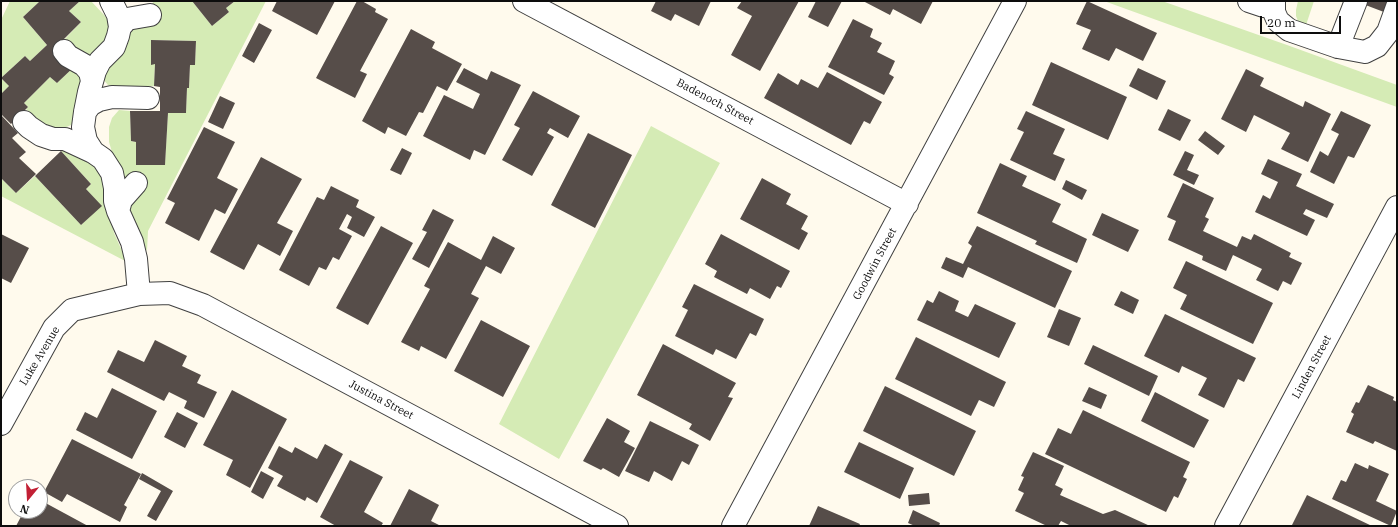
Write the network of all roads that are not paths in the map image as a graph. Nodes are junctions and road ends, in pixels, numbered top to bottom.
1 (111, 1) edge
2 (524, 1) edge
3 (1015, 1) edge
4 (1249, 1) edge
5 (1267, 1) edge
6 (1274, 1) edge
7 (1356, 1) edge
8 (1397, 7) edge
9 (150, 15) dead end
10 (120, 27) junction
11 (1338, 47) junction
12 (64, 52) dead end
13 (92, 81) junction
14 (148, 98) dead end
15 (85, 112) junction
16 (24, 122) dead end
17 (93, 152) junction
18 (136, 183) dead end
19 (907, 204) junction
20 (1397, 208) edge
21 (118, 211) junction
22 (139, 294) junction
23 (1, 424) edge
24 (617, 526) edge
25 (733, 526) edge
26 (1226, 526) edge

1 - 10 street
2 - 19 street, Badenoch Street
3 - 19 street, Goodwin Street
4 - 5 street
6 - 11 street
7 - 11 street
8 - 11 street
9 - 10 street
10 - 13 street
12 - 13 street
13 - 15 street
14 - 15 street
15 - 17 street
16 - 17 street
17 - 21 street
18 - 21 street
19 - 25 street, Goodwin Street
20 - 26 street, Linden Street
21 - 22 street
22 - 23 street, Luke Avenue
22 - 24 street, Justina Street

